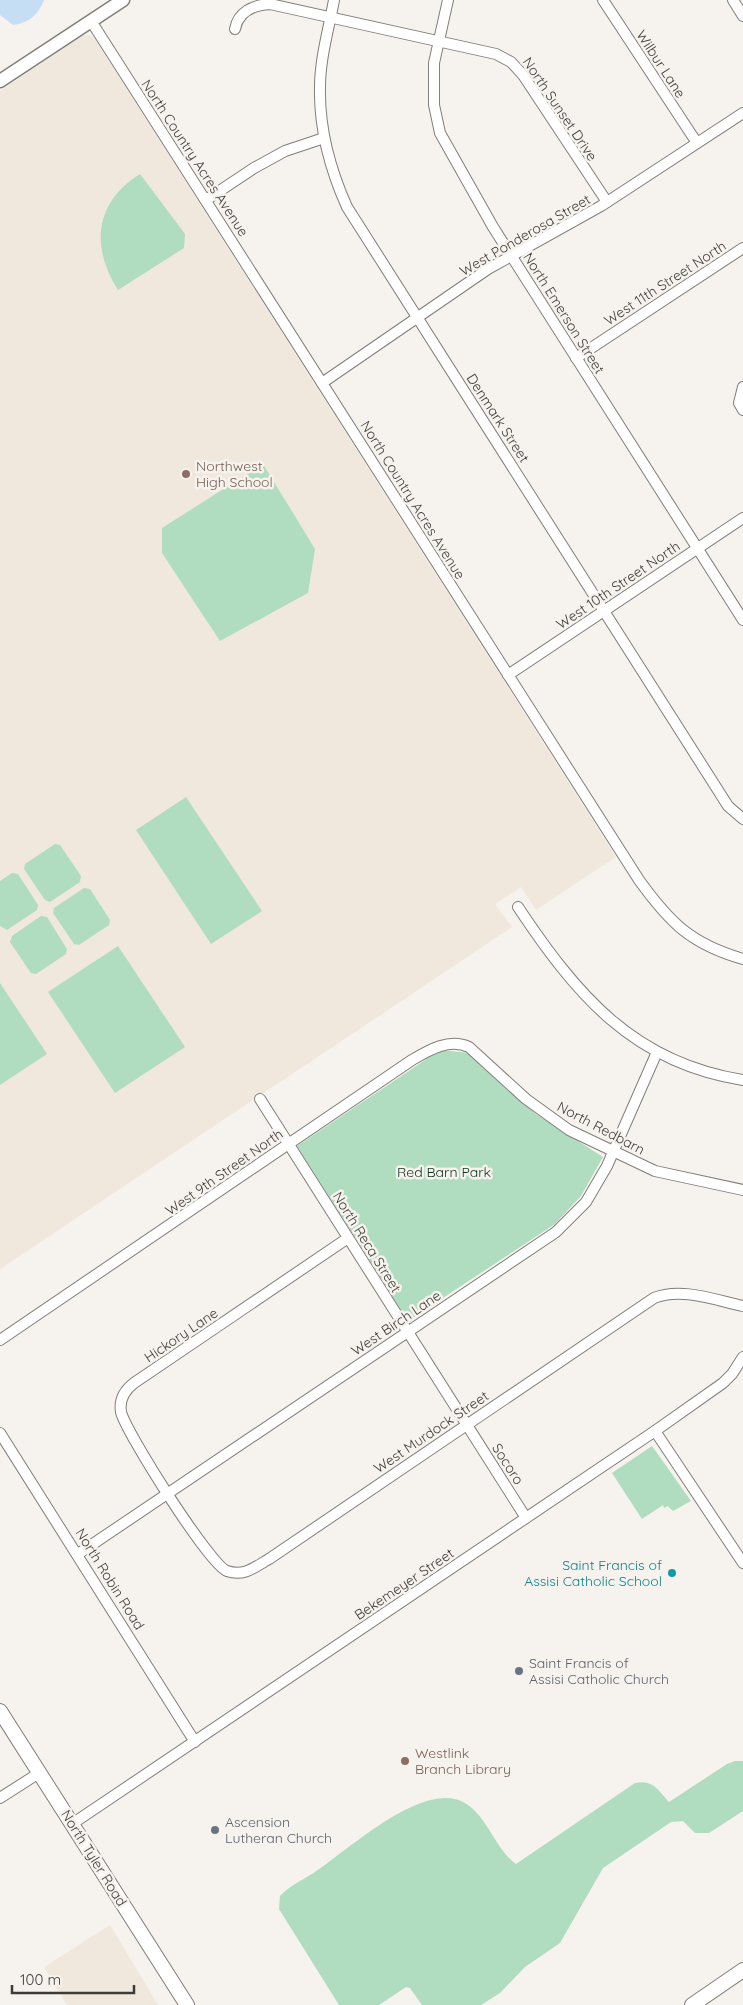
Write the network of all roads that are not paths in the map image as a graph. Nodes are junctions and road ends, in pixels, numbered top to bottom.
1 (123, 0) edge
2 (334, 0) edge
3 (448, 0) edge
4 (603, 0) edge
5 (733, 0) edge
6 (743, 16) edge
7 (331, 17) junction
8 (91, 21) junction
9 (235, 30) dead end
10 (438, 41) junction
11 (0, 81) edge
12 (743, 113) edge
13 (324, 138) junction
14 (696, 143) junction
15 (206, 200) junction
16 (606, 202) junction
17 (743, 248) edge
18 (511, 256) junction
19 (418, 318) junction
20 (576, 358) junction
21 (322, 383) junction
22 (743, 387) edge
23 (743, 410) edge
24 (743, 518) edge
25 (697, 548) junction
26 (604, 610) junction
27 (743, 620) edge
28 (508, 674) junction
29 (743, 818) edge
30 (518, 907) dead end
31 (743, 958) edge
32 (469, 1047) joint
33 (657, 1052) junction
34 (743, 1080) edge
35 (260, 1099) dead end
36 (289, 1144) junction
37 (613, 1152) junction
38 (743, 1190) edge
39 (348, 1238) junction
40 (743, 1306) edge
41 (408, 1332) junction
42 (0, 1340) edge
43 (743, 1357) edge
44 (467, 1425) junction
45 (655, 1431) junction
46 (0, 1433) edge
47 (167, 1493) junction
48 (526, 1518) junction
49 (78, 1554) junction
50 (743, 1563) edge
51 (0, 1711) edge
52 (195, 1742) junction
53 (39, 1773) junction
54 (3, 1796) edge
55 (72, 1824) junction
56 (743, 1970) edge
57 (187, 2005) edge
58 (692, 2005) edge

1 - 8 street
2 - 7 street, Denmark Street
3 - 10 street, North Emerson Street
4 - 14 street, Wilbur Lane
5 - 6 street
7 - 9 street, North Sunset Drive
7 - 10 street, North Sunset Drive
7 - 13 street, Denmark Street
8 - 11 street
8 - 15 street, North Country Acres Avenue
10 - 16 street, North Sunset Drive
10 - 18 street, North Emerson Street
12 - 14 street, West Ponderosa Street
13 - 15 street
13 - 19 street, Denmark Street
14 - 16 street, West Ponderosa Street
15 - 21 street, North Country Acres Avenue
16 - 18 street, West Ponderosa Street
17 - 20 street, West 11th Street North
18 - 19 street, West Ponderosa Street
18 - 20 street, North Emerson Street
19 - 21 street, West Ponderosa Street
19 - 26 street, Denmark Street
20 - 25 street, North Emerson Street
21 - 28 street, North Country Acres Avenue
22 - 23 street
24 - 25 street, West 10th Street North
25 - 26 street, West 10th Street North
25 - 27 street, North Emerson Street
26 - 28 street, West 10th Street North
26 - 29 street, Denmark Street
28 - 31 street, North Country Acres Avenue
30 - 33 street
32 - 36 street, West 9th Street North
32 - 37 street, North Redbarn
33 - 34 street
33 - 37 street, West Birch Lane
35 - 36 street, North Reca Street
36 - 39 street, North Reca Street
36 - 42 street, West 9th Street North
37 - 38 street, North Redbarn
37 - 41 street, West Birch Lane
39 - 41 street, North Reca Street
39 - 47 street, Hickory Lane
40 - 44 street, West Murdock Street
41 - 44 street, North Reca Street
41 - 47 street, West Birch Lane
43 - 45 street, Bekemeyer Street
44 - 47 street, West Murdock Street
44 - 48 street, Socoro
45 - 48 street, Bekemeyer Street
45 - 50 street
46 - 49 street, North Robin Road
47 - 49 street, West Birch Lane
48 - 52 street, Bekemeyer Street
49 - 52 street, North Robin Road
51 - 53 main road, North Tyler Road
52 - 55 street, Bekemeyer Street
53 - 54 street
53 - 55 main road, North Tyler Road
55 - 57 main road, North Tyler Road
56 - 58 main road

